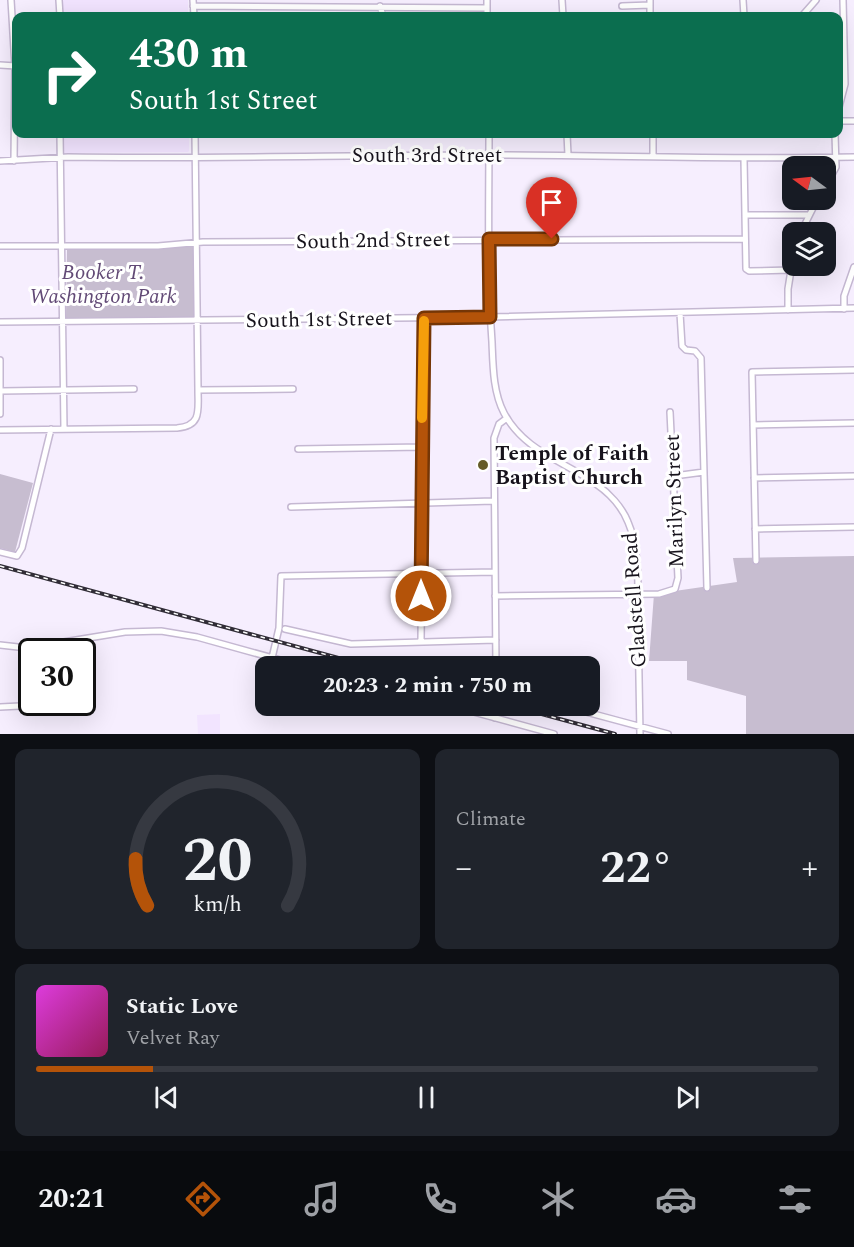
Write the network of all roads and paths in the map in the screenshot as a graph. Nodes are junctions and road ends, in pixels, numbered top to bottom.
1 (487, 0) edge
2 (816, 0) edge
3 (843, 0) edge
4 (650, 2) edge
5 (193, 3) edge
6 (380, 6) junction
7 (622, 6) dead end
8 (487, 8) junction
9 (382, 12) edge
10 (487, 12) edge
11 (806, 12) edge
12 (843, 92) edge
13 (14, 138) edge
14 (60, 138) edge
15 (195, 138) edge
16 (489, 138) edge
17 (567, 138) edge
18 (653, 138) edge
19 (835, 138) edge
20 (489, 155) junction
21 (568, 155) junction
22 (195, 156) junction
23 (653, 156) junction
24 (835, 156) edge
25 (854, 157) edge
26 (61, 158) junction
27 (836, 158) edge
28 (744, 159) junction
29 (782, 159) edge
30 (14, 160) junction
31 (0, 161) edge
32 (811, 210) edge
33 (745, 215) junction
34 (808, 215) junction
35 (805, 222) edge
36 (489, 239) junction
37 (745, 239) junction
38 (196, 242) junction
39 (0, 246) edge
40 (62, 246) junction
41 (854, 267) edge
42 (782, 268) edge
43 (790, 276) edge
44 (844, 309) junction
45 (854, 309) edge
46 (788, 310) junction
47 (680, 313) junction
48 (490, 317) junction
49 (424, 318) junction
50 (197, 321) junction
51 (0, 322) edge
52 (63, 323) junction
53 (0, 360) edge
54 (854, 370) edge
55 (135, 389) dead end
56 (293, 389) dead end
57 (198, 390) junction
58 (1, 391) edge
59 (63, 391) junction
60 (670, 412) dead end
61 (0, 414) edge
62 (507, 418) junction
63 (854, 423) edge
64 (753, 425) junction
65 (51, 429) junction
66 (64, 429) junction
67 (0, 430) edge
68 (422, 447) junction
69 (298, 449) dead end
70 (704, 472) junction
71 (674, 476) junction
72 (854, 476) edge
73 (754, 478) junction
74 (493, 501) junction
75 (421, 503) junction
76 (291, 507) dead end
77 (854, 528) edge
78 (755, 529) junction
79 (0, 552) edge
80 (756, 561) dead end
81 (495, 572) junction
82 (421, 573) junction
83 (707, 588) dead end
84 (638, 594) junction
85 (495, 596) junction
86 (285, 629) dead end
87 (496, 640) junction
88 (421, 642) junction
89 (0, 645) edge
90 (265, 656) edge
91 (272, 656) edge
92 (496, 656) edge
93 (18, 706) edge
94 (0, 707) edge
95 (600, 715) edge
96 (488, 716) edge
97 (495, 718) joint
98 (640, 726) junction
99 (554, 734) edge
100 (640, 734) edge
101 (668, 734) edge

1 - 8 street
2 - 11 street
3 - 12 street
4 - 7 street
5 - 6 street
6 - 8 street
6 - 9 street
8 - 10 street
13 - 30 street
14 - 26 street
15 - 22 street
16 - 20 street, Gladstell Road
17 - 21 street
18 - 23 street
19 - 24 street
20 - 21 street, South 3rd Street
20 - 22 street, South 3rd Street
20 - 36 street, Gladstell Road
21 - 23 street, South 3rd Street
22 - 26 street, South 3rd Street
22 - 38 street
23 - 28 street, South 3rd Street
25 - 27 street, South 3rd Street
26 - 30 street, South 3rd Street
26 - 40 street
28 - 29 street, South 3rd Street
28 - 33 street
30 - 31 street, South 3rd Street
32 - 34 street
33 - 34 street
33 - 37 street
34 - 35 street
36 - 37 street, South 2nd Street
36 - 38 street, South 2nd Street
36 - 48 street, Gladstell Road
37 - 42 street
38 - 40 street, South 2nd Street
38 - 50 street
39 - 40 street, South 2nd Street
40 - 52 street
41 - 44 street
43 - 46 street
44 - 45 street, South 1st Street
44 - 46 street, South 1st Street
46 - 47 street, South 1st Street
47 - 48 street, South 1st Street
47 - 70 street
48 - 49 street, South 1st Street
48 - 62 street, Gladstell Road
49 - 50 street, South 1st Street
49 - 68 street
50 - 52 street, South 1st Street
50 - 57 street
51 - 52 street, South 1st Street
52 - 59 street
53 - 58 street
54 - 64 street
55 - 59 street
56 - 57 street
57 - 66 street
58 - 59 street
58 - 61 street
59 - 66 street
60 - 71 street, Marilyn Street
62 - 74 street
62 - 84 street, Gladstell Road
63 - 64 street
64 - 73 street
65 - 66 street
65 - 67 street
65 - 79 street
68 - 69 street
68 - 75 street
70 - 71 street
70 - 83 street
71 - 84 street, Marilyn Street
72 - 73 street
73 - 78 street
74 - 75 street
74 - 81 street
75 - 76 street
75 - 82 street
77 - 78 street
78 - 80 street
81 - 82 street
81 - 85 street
82 - 88 street
82 - 91 street
84 - 85 street, Marilyn Street
84 - 98 street, Gladstell Road
85 - 87 street
86 - 88 street
87 - 88 street
87 - 92 street
89 - 90 street
93 - 94 street
95 - 98 street
96 - 97 street
97 - 99 street
98 - 100 street, Gladstell Road
98 - 101 street

